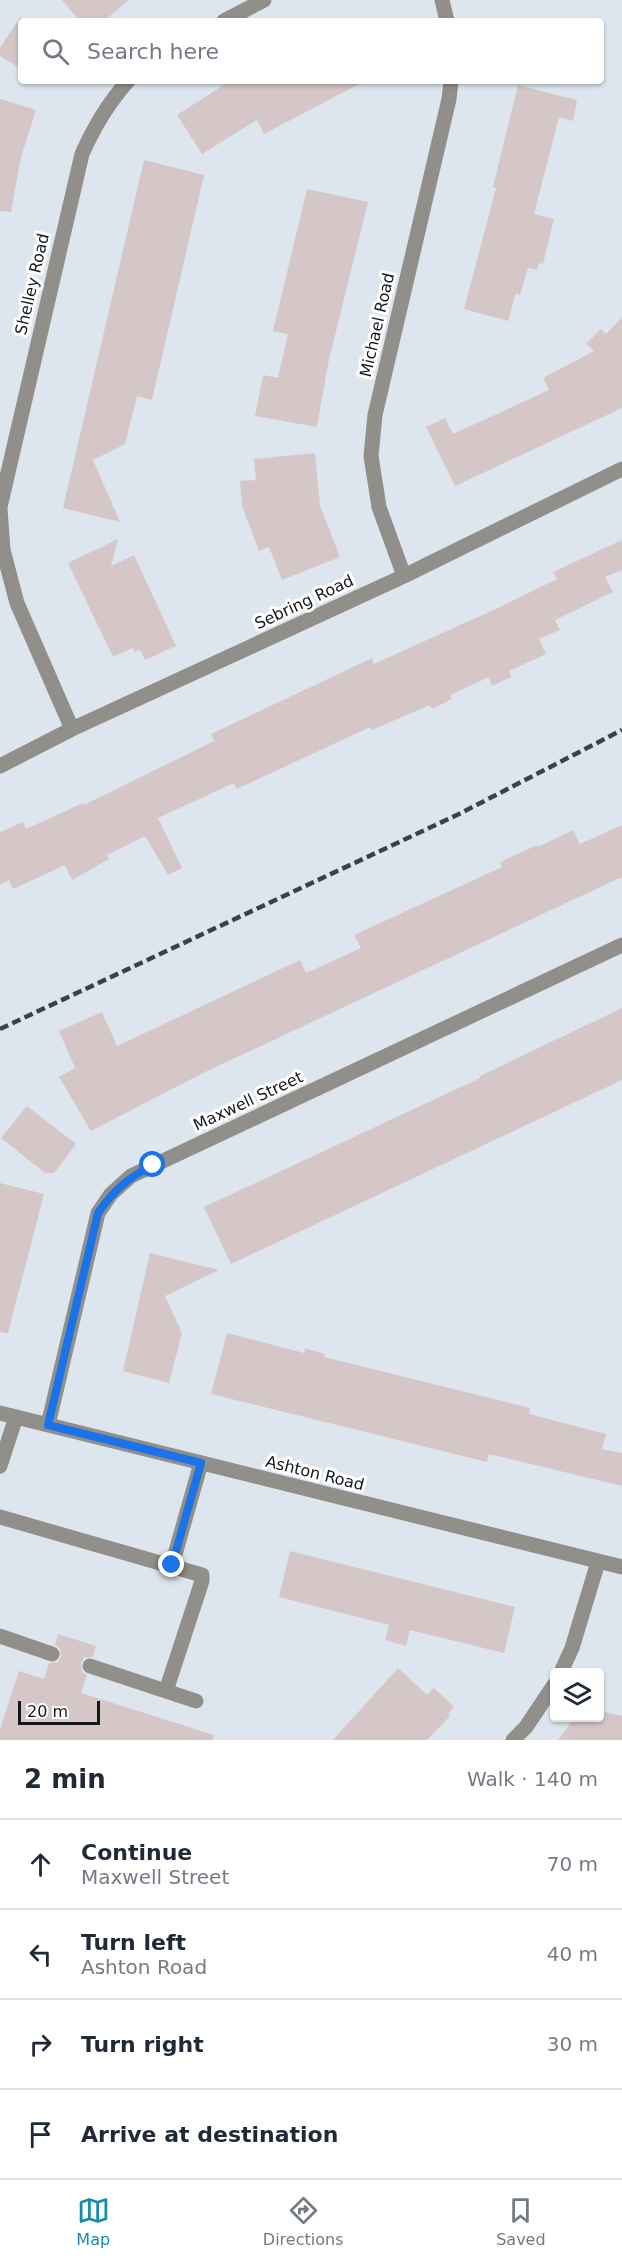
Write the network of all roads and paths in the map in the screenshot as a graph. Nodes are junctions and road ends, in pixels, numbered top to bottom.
1 (264, 0) edge
2 (442, 0) edge
3 (230, 18) edge
4 (446, 18) edge
5 (125, 84) edge
6 (451, 84) edge
7 (622, 469) edge
8 (0, 508) edge
9 (404, 576) junction
10 (72, 729) junction
11 (0, 766) edge
12 (622, 945) edge
13 (0, 1413) edge
14 (16, 1417) junction
15 (48, 1425) junction
16 (201, 1463) junction
17 (0, 1466) edge
18 (0, 1516) edge
19 (598, 1562) junction
20 (172, 1565) junction
21 (622, 1567) edge
22 (0, 1636) edge
23 (52, 1654) dead end
24 (90, 1666) dead end
25 (563, 1668) edge
26 (166, 1691) junction
27 (550, 1692) edge
28 (196, 1701) dead end
29 (513, 1740) edge

1 - 3 street
2 - 4 street
5 - 8 street, Shelley Road
6 - 9 street, Michael Road
7 - 9 street, Sebring Road
8 - 10 street, Shelley Road
9 - 10 street, Sebring Road
10 - 11 street, Sebring Road
12 - 15 street, Maxwell Street
13 - 14 street, Ashton Road
14 - 15 street, Ashton Road
14 - 17 street
15 - 16 street, Ashton Road
16 - 19 street, Ashton Road
16 - 20 street
18 - 20 street
19 - 21 street, Ashton Road
19 - 25 street
20 - 26 street
22 - 23 street
24 - 26 street
26 - 28 street
27 - 29 street

